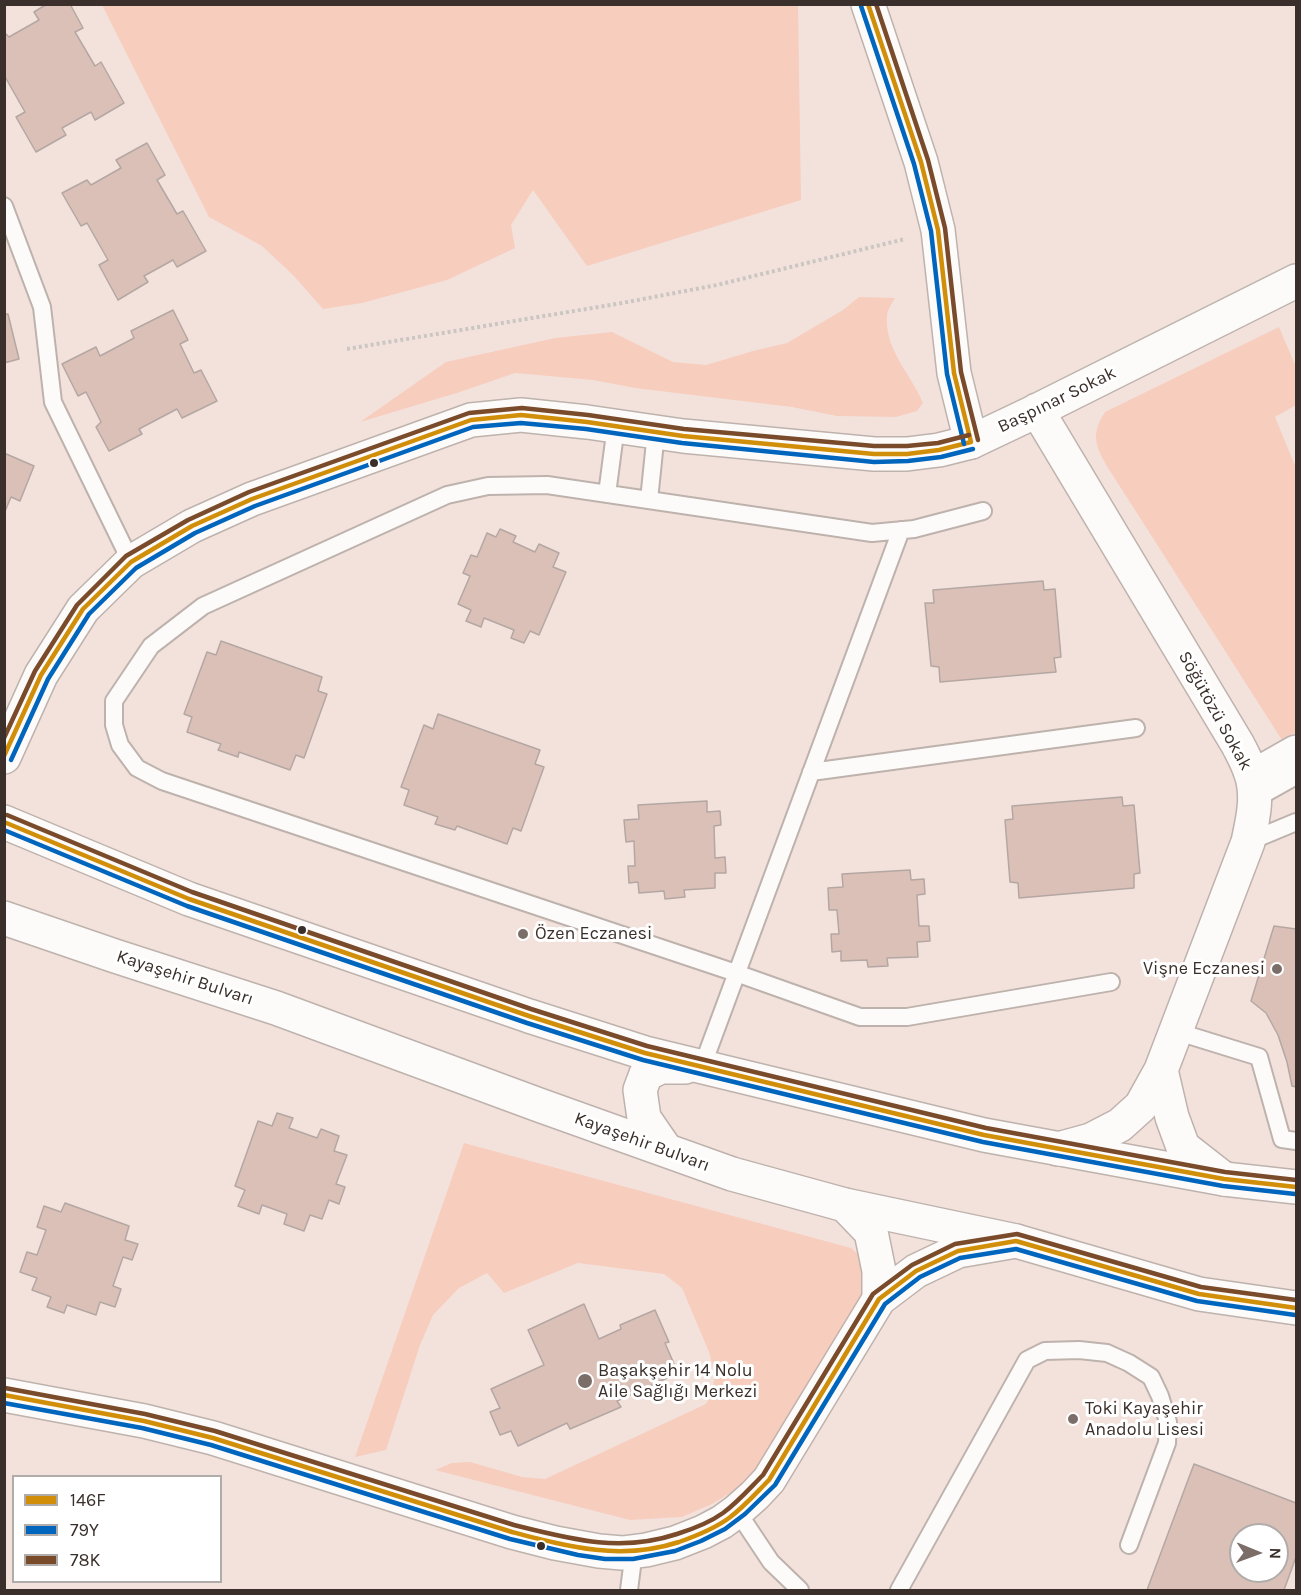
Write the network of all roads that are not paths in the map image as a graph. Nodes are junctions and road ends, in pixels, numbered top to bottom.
1 (868, 4) edge
2 (4, 206) edge
3 (1296, 281) edge
4 (1037, 410) junction
5 (616, 426) junction
6 (656, 432) junction
7 (971, 442) junction
8 (607, 494) junction
9 (649, 500) junction
10 (983, 511) dead end
11 (901, 530) junction
12 (131, 562) junction
13 (1136, 728) dead end
14 (1296, 752) edge
15 (4, 757) edge
16 (811, 772) junction
17 (1296, 776) edge
18 (1253, 788) junction
19 (4, 822) edge
20 (1296, 822) edge
21 (1248, 842) junction
22 (4, 918) edge
23 (736, 973) junction
24 (1111, 982) dead end
25 (1175, 1031) junction
26 (702, 1067) junction
27 (1161, 1070) junction
28 (1296, 1141) edge
29 (1058, 1149) junction
30 (666, 1150) junction
31 (1224, 1179) junction
32 (1296, 1187) edge
33 (845, 1205) junction
34 (1016, 1241) junction
35 (879, 1299) junction
36 (1296, 1308) edge
37 (4, 1395) edge
38 (737, 1511) junction
39 (1129, 1545) dead end
40 (634, 1551) junction
41 (629, 1590) edge
42 (800, 1590) edge
43 (899, 1590) edge

1 - 7 street
2 - 12 lane
3 - 4 street, Başpınar Sokak
4 - 7 street, Başpınar Sokak
4 - 18 street, Söğütözü Sokak
5 - 6 street, Başpınar Sokak
5 - 8 lane
5 - 12 street, Başpınar Sokak
6 - 7 street, Başpınar Sokak
6 - 9 lane
8 - 9 lane
8 - 23 lane
9 - 11 lane
10 - 11 lane
11 - 16 lane
12 - 15 street, Başpınar Sokak
13 - 16 lane
14 - 18 street
16 - 23 lane
17 - 18 lane
18 - 21 street
19 - 26 street
20 - 21 lane
21 - 25 street
22 - 30 street, Kayaşehir Bulvarı
23 - 24 lane
23 - 26 lane
25 - 27 street
25 - 28 lane
26 - 29 street
26 - 30 street
27 - 29 street
27 - 31 street
29 - 31 street
30 - 33 street, Kayaşehir Bulvarı
31 - 32 street
33 - 34 street, Kayaşehir Bulvarı
33 - 35 street
34 - 35 street
34 - 36 street, Kayaşehir Bulvarı
35 - 38 street
37 - 40 street
38 - 40 street
38 - 42 lane
39 - 43 lane
40 - 41 lane

